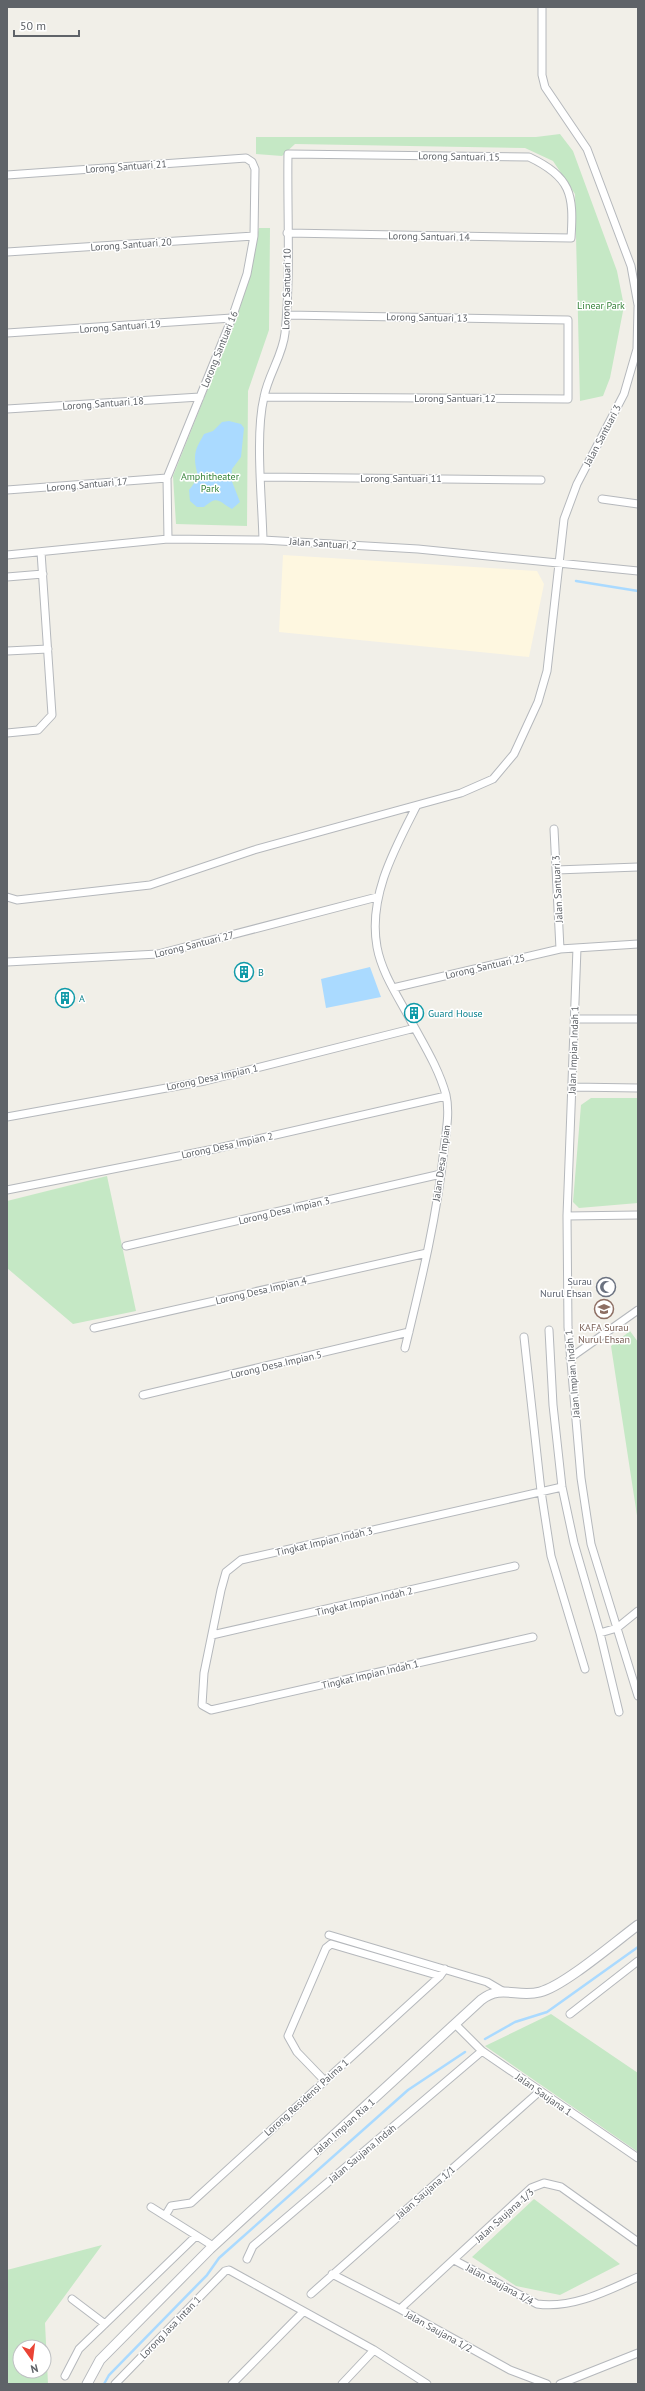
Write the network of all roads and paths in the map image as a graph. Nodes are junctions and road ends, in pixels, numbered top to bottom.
1 (542, 7) edge
2 (288, 154) joint
3 (246, 158) joint
4 (7, 175) edge
5 (287, 233) junction
6 (254, 236) junction
7 (571, 238) joint
8 (7, 252) edge
9 (638, 306) edge
10 (287, 315) junction
11 (232, 318) junction
12 (568, 320) joint
13 (7, 333) edge
14 (200, 397) junction
15 (264, 397) junction
16 (7, 409) edge
17 (262, 477) junction
18 (166, 478) junction
19 (540, 480) dead end
20 (7, 490) edge
21 (602, 499) dead end
22 (638, 504) edge
23 (168, 539) junction
24 (263, 540) junction
25 (41, 552) junction
26 (7, 555) edge
27 (560, 562) junction
28 (638, 571) edge
29 (43, 574) junction
30 (7, 577) edge
31 (48, 649) junction
32 (7, 652) edge
33 (7, 732) edge
34 (416, 807) junction
35 (554, 829) dead end
36 (638, 867) edge
37 (556, 870) junction
38 (377, 897) junction
39 (7, 898) edge
40 (638, 944) edge
41 (577, 948) junction
42 (560, 949) junction
43 (7, 962) edge
44 (393, 988) junction
45 (574, 1019) junction
46 (638, 1019) edge
47 (415, 1028) junction
48 (572, 1087) junction
49 (638, 1088) edge
50 (446, 1096) junction
51 (7, 1117) edge
52 (441, 1174) junction
53 (7, 1190) edge
54 (638, 1215) edge
55 (566, 1216) junction
56 (126, 1246) dead end
57 (427, 1253) junction
58 (638, 1310) edge
59 (94, 1328) dead end
60 (549, 1330) dead end
61 (409, 1332) junction
62 (524, 1337) dead end
63 (405, 1348) dead end
64 (570, 1358) junction
65 (143, 1395) dead end
66 (562, 1487) junction
67 (541, 1491) junction
68 (515, 1566) dead end
69 (638, 1611) edge
70 (617, 1628) junction
71 (600, 1633) junction
72 (212, 1635) junction
73 (533, 1637) dead end
74 (584, 1669) dead end
75 (638, 1696) edge
76 (206, 1708) joint
77 (619, 1712) dead end
78 (638, 1925) edge
79 (329, 1935) dead end
80 (638, 1961) edge
81 (445, 1969) junction
82 (440, 1976) junction
83 (504, 1992) junction
84 (570, 2014) dead end
85 (455, 2024) junction
86 (482, 2051) junction
87 (324, 2080) junction
88 (540, 2091) junction
89 (638, 2158) edge
90 (150, 2207) dead end
91 (165, 2216) junction
92 (196, 2236) junction
93 (638, 2242) edge
94 (212, 2246) junction
95 (247, 2259) dead end
96 (454, 2260) junction
97 (332, 2274) junction
98 (638, 2277) edge
99 (311, 2294) dead end
100 (72, 2300) dead end
101 (400, 2309) junction
102 (303, 2312) junction
103 (105, 2324) junction
104 (374, 2350) junction
105 (638, 2353) edge
106 (66, 2376) dead end
107 (87, 2384) edge
108 (115, 2384) edge
109 (232, 2384) edge
110 (342, 2384) edge
111 (427, 2384) edge
112 (547, 2384) edge
113 (560, 2384) edge

1 - 9 street, Jalan Santuari 3
2 - 5 street, Lorong Santuari 10
2 - 7 street, Lorong Santuari 15
3 - 4 street, Lorong Santuari 21
3 - 6 street, Lorong Santuari 16
5 - 7 street, Lorong Santuari 14
5 - 10 street, Lorong Santuari 10
6 - 8 street, Lorong Santuari 20
6 - 11 street, Lorong Santuari 16
9 - 27 street, Jalan Santuari 3
10 - 12 street, Lorong Santuari 13
10 - 15 street, Lorong Santuari 10
11 - 13 street, Lorong Santuari 19
11 - 14 street, Lorong Santuari 16
12 - 15 street, Lorong Santuari 12
14 - 16 street, Lorong Santuari 18
14 - 18 street, Lorong Santuari 16
15 - 17 street, Lorong Santuari 10
17 - 19 street, Lorong Santuari 11
17 - 24 street, Lorong Santuari 10
18 - 20 street, Lorong Santuari 17
18 - 23 street, Lorong Santuari 16
21 - 22 street
23 - 24 street, Jalan Santuari 2
23 - 25 street, Jalan Santuari 2
24 - 27 street, Jalan Santuari 2
25 - 26 street, Jalan Santuari 2
25 - 29 street
27 - 28 street, Jalan Santuari 2
27 - 34 street, Jalan Santuari 3
29 - 30 street
29 - 31 street
31 - 32 street
31 - 33 street
34 - 38 street
34 - 39 street, Jalan Santuari 3
35 - 37 street, Jalan Santuari 3
36 - 37 street
37 - 42 street, Jalan Santuari 3
38 - 43 street, Lorong Santuari 27
38 - 44 street, Jalan Desa Impian
40 - 41 street, Lorong Santuari 25
41 - 42 street, Lorong Santuari 25
41 - 45 street, Jalan Impian Indah 1
42 - 44 street, Lorong Santuari 25
44 - 47 street, Jalan Desa Impian
45 - 46 street
45 - 48 street, Jalan Impian Indah 1
47 - 50 street, Jalan Desa Impian
47 - 51 street, Lorong Desa Impian 1
48 - 49 street
48 - 55 street, Jalan Impian Indah 1
50 - 52 street, Jalan Desa Impian
50 - 53 street, Lorong Desa Impian 2
52 - 56 street, Lorong Desa Impian 3
52 - 57 street, Jalan Desa Impian
54 - 55 street
55 - 64 street, Jalan Impian Indah 1
57 - 59 street, Lorong Desa Impian 4
57 - 61 street, Jalan Desa Impian
58 - 64 street
60 - 66 street, Jalan Impian Indah 1
61 - 63 street, Jalan Desa Impian
61 - 65 street, Lorong Desa Impian 5
62 - 67 street
64 - 70 street, Jalan Impian Indah 1
66 - 67 street, Tingkat Impian Indah 3
66 - 71 street, Jalan Impian Indah 1
67 - 72 street, Tingkat Impian Indah 3
67 - 74 street
68 - 72 street, Tingkat Impian Indah 2
69 - 70 street
70 - 71 street
70 - 75 street, Jalan Impian Indah 1
71 - 77 street, Jalan Impian Indah 1
72 - 76 street, Tingkat Impian Indah 3
73 - 76 street, Tingkat Impian Indah 1
78 - 83 street, Jalan Impian Ria 1
79 - 81 street
80 - 84 street
81 - 82 street, Lorong Residensi Palma 1
81 - 83 street
82 - 87 street, Lorong Residensi Palma 1
82 - 87 street
83 - 85 street, Jalan Impian Ria 1
85 - 86 street, Jalan Saujana 1
85 - 94 street, Jalan Impian Ria 1
86 - 88 street, Jalan Saujana 1
86 - 95 street, Jalan Saujana Indah
87 - 91 street, Lorong Residensi Palma 1
88 - 89 street, Jalan Saujana 1
88 - 97 street, Jalan Saujana 1/1
90 - 91 street
91 - 92 street
92 - 94 street
92 - 103 street
93 - 96 street, Jalan Saujana 1/3
94 - 107 street, Jalan Impian Ria 1
96 - 98 street, Jalan Saujana 1/4
96 - 101 street, Jalan Saujana 1/3
97 - 99 street, Jalan Saujana 1/1
97 - 101 street, Jalan Saujana 1/2
100 - 103 street
101 - 112 street, Jalan Saujana 1/2
102 - 104 street
102 - 108 street, Lorong Jasa Intan 1
102 - 109 street
103 - 106 street
104 - 110 street
104 - 111 street
105 - 113 street

